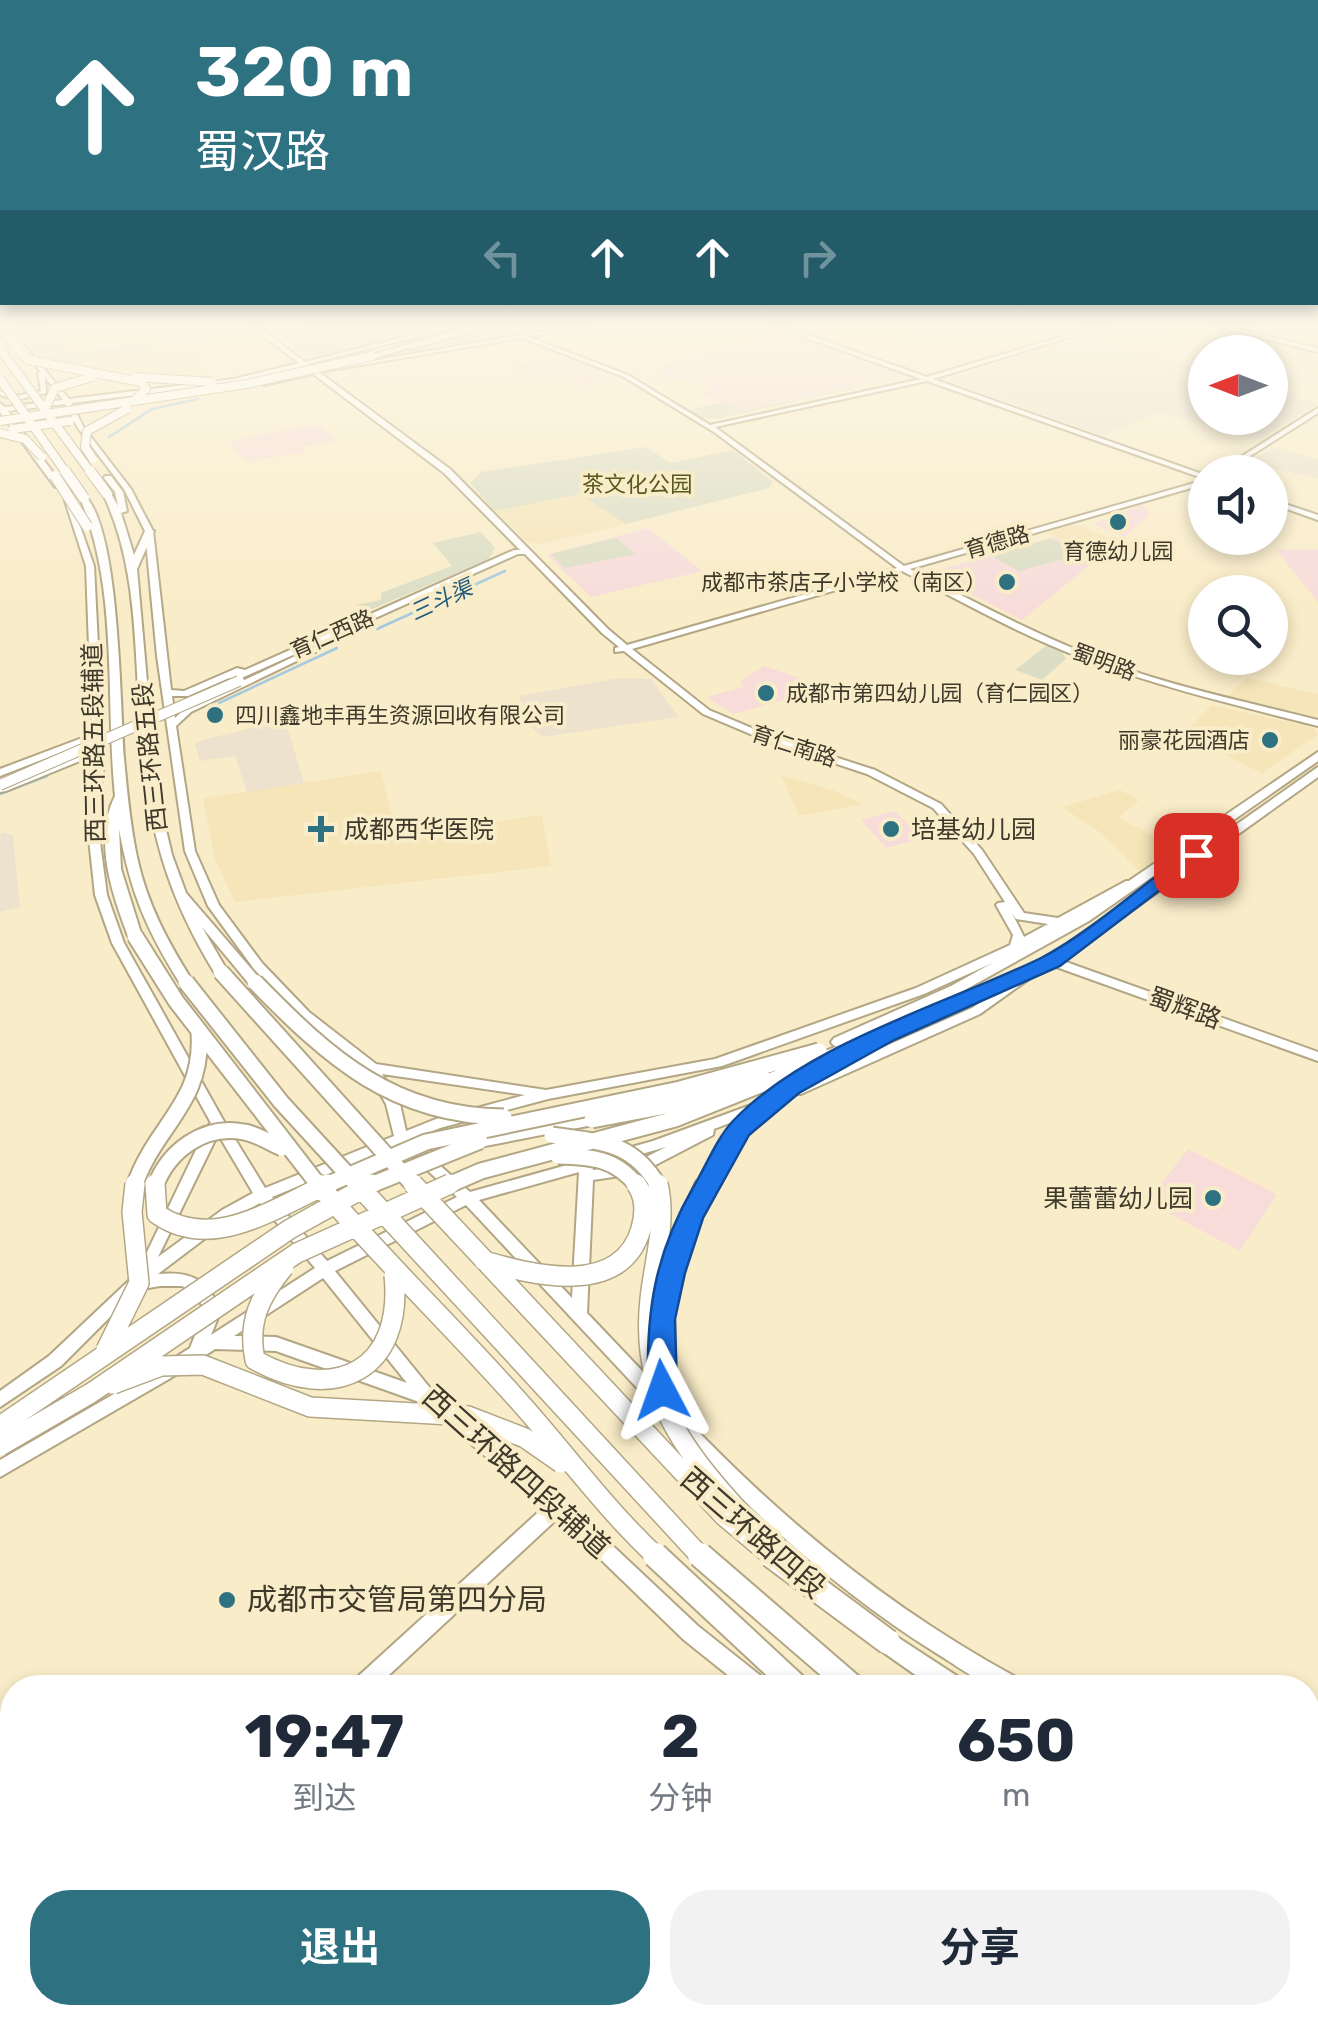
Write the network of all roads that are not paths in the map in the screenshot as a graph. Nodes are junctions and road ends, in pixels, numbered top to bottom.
1 (6, 420) edge
2 (8, 420) edge
3 (26, 420) edge
4 (39, 420) edge
5 (53, 420) edge
6 (55, 420) edge
7 (58, 420) edge
8 (79, 420) edge
9 (103, 420) edge
10 (374, 420) edge
11 (698, 420) edge
12 (737, 420) edge
13 (1044, 420) edge
14 (1302, 420) edge
15 (18, 427) junction
16 (708, 427) junction
17 (81, 428) junction
18 (1248, 455) edge
19 (1188, 473) edge
20 (1188, 484) edge
21 (1288, 507) edge
22 (1318, 518) edge
23 (122, 520) junction
24 (149, 531) junction
25 (522, 553) junction
26 (133, 568) junction
27 (902, 568) junction
28 (106, 570) junction
29 (338, 634) junction
30 (620, 649) junction
31 (168, 693) junction
32 (1318, 723) edge
33 (174, 724) junction
34 (98, 728) junction
35 (1318, 756) edge
36 (99, 765) junction
37 (1318, 771) edge
38 (0, 782) edge
39 (122, 791) junction
40 (1142, 878) junction
41 (174, 886) junction
42 (1060, 921) junction
43 (1014, 948) junction
44 (1045, 964) junction
45 (198, 1029) junction
46 (820, 1051) junction
47 (841, 1052) junction
48 (1318, 1056) edge
49 (372, 1068) junction
50 (627, 1082) junction
51 (550, 1104) junction
52 (727, 1120) junction
53 (217, 1121) junction
54 (402, 1140) junction
55 (480, 1141) junction
56 (656, 1145) junction
57 (294, 1156) junction
58 (480, 1171) junction
59 (586, 1172) junction
60 (408, 1180) joint
61 (262, 1194) junction
62 (370, 1194) joint
63 (468, 1198) junction
64 (296, 1244) junction
65 (482, 1260) junction
66 (323, 1270) junction
67 (393, 1272) junction
68 (133, 1284) junction
69 (579, 1316) junction
70 (202, 1345) junction
71 (102, 1356) junction
72 (91, 1393) junction
73 (428, 1398) junction
74 (0, 1400) edge
75 (667, 1420) junction
76 (0, 1426) edge
77 (0, 1446) edge
78 (0, 1469) edge
79 (574, 1471) junction
80 (558, 1506) junction
81 (804, 1582) junction
82 (374, 1675) edge
83 (744, 1675) edge
84 (784, 1675) edge
85 (839, 1675) edge
86 (936, 1675) edge
87 (991, 1675) edge

1 - 28 highway, bridge
2 - 15 main road, 西三环路五段辅道
3 - 28 highway, 西三环路五段, bridge
4 - 15 main road
5 - 15 main road
6 - 23 highway, 西三环路五段, bridge
7 - 17 main road
8 - 17 main road
9 - 23 highway, bridge
10 - 25 main road
11 - 16 main road, 蜀明路
12 - 16 main road
13 - 19 main road
14 - 18 main road
15 - 34 main road, 西三环路五段辅道
16 - 27 main road, 蜀明路
17 - 24 main road
20 - 27 main road, 育德路
21 - 22 main road
23 - 26 highway, 西三环路五段
24 - 26 highway
24 - 31 main road
25 - 29 main road, 育仁西路
25 - 30 main road
26 - 41 highway, 西三环路五段
27 - 30 main road, 育德路
27 - 32 main road, 蜀明路
28 - 39 highway, 西三环路五段
29 - 31 main road
29 - 33 main road
29 - 38 main road, 育仁西路, bridge
30 - 42 main road, 育仁南路
30 - 43 main road
31 - 33 main road
33 - 49 main road
34 - 36 main road, 西三环路五段辅道
34 - 38 main road
35 - 40 highway
36 - 38 main road
36 - 53 main road, 西三环路五段辅道
37 - 44 highway
39 - 45 highway, bridge
39 - 62 highway, 西三环路五段, bridge
40 - 42 main road
40 - 47 highway
41 - 51 highway, bridge
41 - 60 highway, 西三环路五段, bridge
42 - 43 main road
43 - 50 main road
44 - 47 highway
44 - 48 main road, 蜀辉路
44 - 52 main road
45 - 57 highway, bridge
45 - 71 highway, bridge
46 - 47 highway
46 - 51 highway, bridge
46 - 55 highway, bridge
47 - 58 highway, bridge
47 - 75 highway, bridge
49 - 51 main road
49 - 54 main road
50 - 51 main road
50 - 56 main road
51 - 54 main road
51 - 57 highway, bridge
52 - 56 main road
52 - 59 main road
53 - 61 main road, 西三环路五段辅道
53 - 68 main road
54 - 61 main road
54 - 63 main road
55 - 71 highway, bridge
55 - 75 highway, bridge
56 - 59 main road
57 - 67 highway, bridge
58 - 64 highway, bridge
58 - 65 highway, bridge
59 - 63 main road
59 - 69 main road
60 - 65 highway, 西三环路四段, bridge
61 - 64 main road, 西三环路五段辅道
61 - 68 main road
62 - 85 highway, 西三环路四段, bridge
63 - 66 main road
63 - 69 main road
64 - 66 main road, 西三环路四段辅道
64 - 67 highway, bridge
64 - 72 highway, bridge
65 - 81 highway, 西三环路四段, bridge
66 - 70 main road
66 - 73 main road, 西三环路四段辅道
67 - 79 highway, bridge
68 - 70 main road
68 - 74 main road
69 - 87 main road
70 - 73 main road
70 - 78 main road
71 - 76 highway, bridge
72 - 77 highway, bridge
72 - 79 highway, bridge
73 - 80 main road, 西三环路四段辅道
75 - 81 highway, bridge
79 - 84 highway, bridge
80 - 82 main road
80 - 83 main road, 西三环路四段辅道
81 - 86 highway, 西三环路四段, bridge

